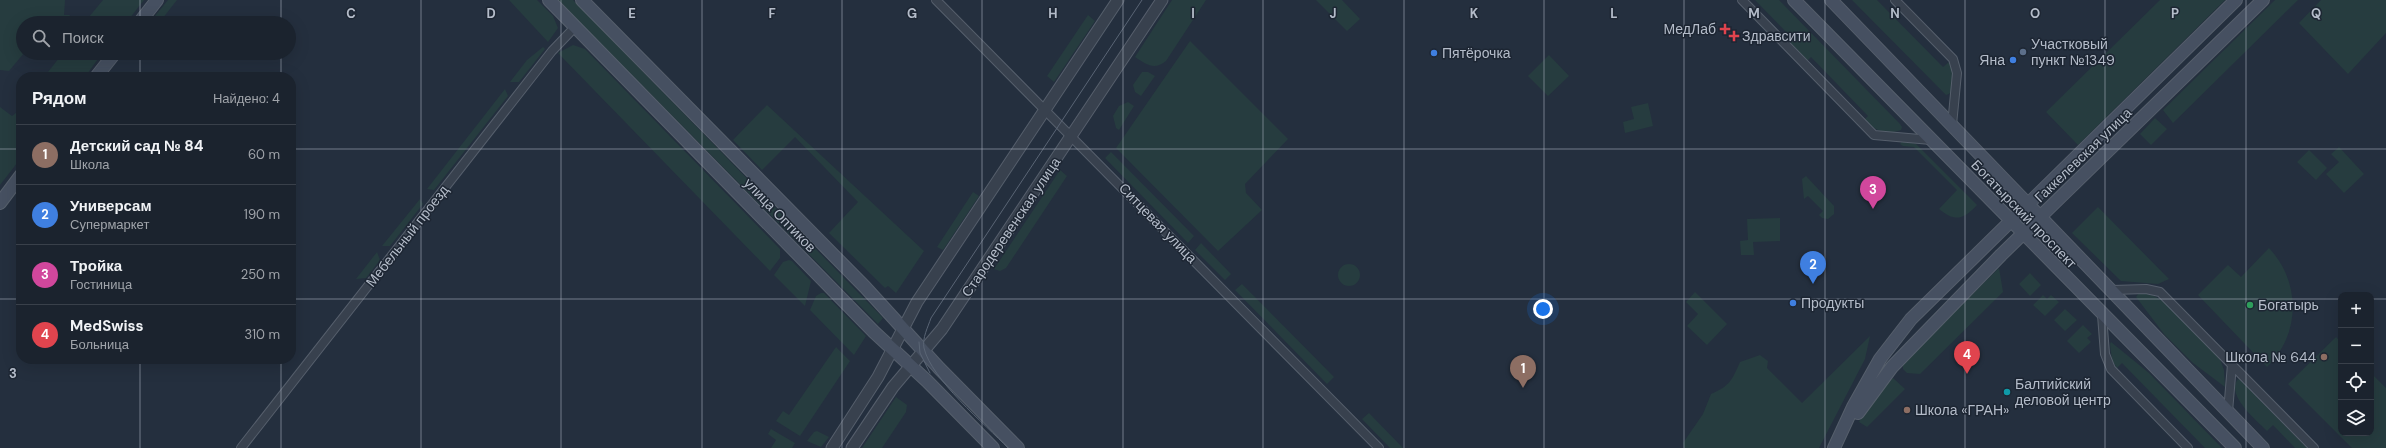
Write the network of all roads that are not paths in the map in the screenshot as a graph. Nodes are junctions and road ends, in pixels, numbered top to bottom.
1 (157, 0) edge
2 (549, 0) edge
3 (582, 0) edge
4 (936, 0) edge
5 (1118, 0) edge
6 (1162, 0) edge
7 (1742, 0) edge
8 (1794, 0) edge
9 (1831, 0) edge
10 (1895, 0) edge
11 (2236, 0) edge
12 (2263, 0) edge
13 (144, 16) edge
14 (575, 27) junction
15 (109, 60) edge
16 (100, 72) edge
17 (1045, 110) junction
18 (1952, 125) junction
19 (1071, 135) junction
20 (1931, 140) junction
21 (16, 181) edge
22 (0, 202) edge
23 (2028, 204) junction
24 (2041, 217) junction
25 (2011, 221) junction
26 (2023, 234) junction
27 (2112, 290) junction
28 (2102, 315) junction
29 (904, 328) junction
30 (893, 349) junction
31 (924, 351) junction
32 (2232, 364) junction
33 (911, 366) junction
34 (2228, 412) junction
35 (1842, 433) junction
36 (241, 448) edge
37 (832, 448) edge
38 (852, 448) edge
39 (993, 448) edge
40 (1018, 448) edge
41 (1379, 448) edge
42 (1834, 448) edge
43 (2188, 448) edge
44 (2235, 448) edge
45 (2263, 448) edge
46 (2314, 448) edge

1 - 13 main road
2 - 14 main road, улица Оптиков
3 - 29 main road, улица Оптиков
4 - 17 street, Ситцевая улица
5 - 17 street
6 - 19 street, Стародеревенская улица
7 - 20 street
8 - 20 main road, Богатырский проспект
9 - 18 main road, Богатырский проспект
10 - 18 street
11 - 23 main road, Гаккелевская улица
12 - 24 main road, Гаккелевская улица
14 - 30 main road, улица Оптиков
14 - 36 street, Мебельный проезд
15 - 16 main road
17 - 19 street, Ситцевая улица
17 - 29 street
18 - 23 main road, Богатырский проспект
19 - 31 street, Стародеревенская улица
19 - 41 street, Ситцевая улица
20 - 25 main road, Богатырский проспект
21 - 22 main road
23 - 24 main road, Богатырский проспект
23 - 25 main road, Гаккелевская улица
24 - 26 main road, Гаккелевская улица
24 - 27 main road, Богатырский проспект
25 - 26 main road, Богатырский проспект
25 - 35 main road, Гаккелевская улица
26 - 28 main road, Богатырский проспект
26 - 35 main road, Гаккелевская улица
27 - 32 street
27 - 34 main road, Богатырский проспект
28 - 43 street
28 - 44 main road, Богатырский проспект
29 - 30 street
29 - 31 main road, улица Оптиков
30 - 33 main road, улица Оптиков
30 - 37 street
31 - 33 street, Стародеревенская улица
31 - 40 main road, улица Оптиков
32 - 34 street
32 - 46 street
33 - 38 street, Стародеревенская улица
33 - 39 main road, улица Оптиков
34 - 45 main road, Богатырский проспект
35 - 42 main road

